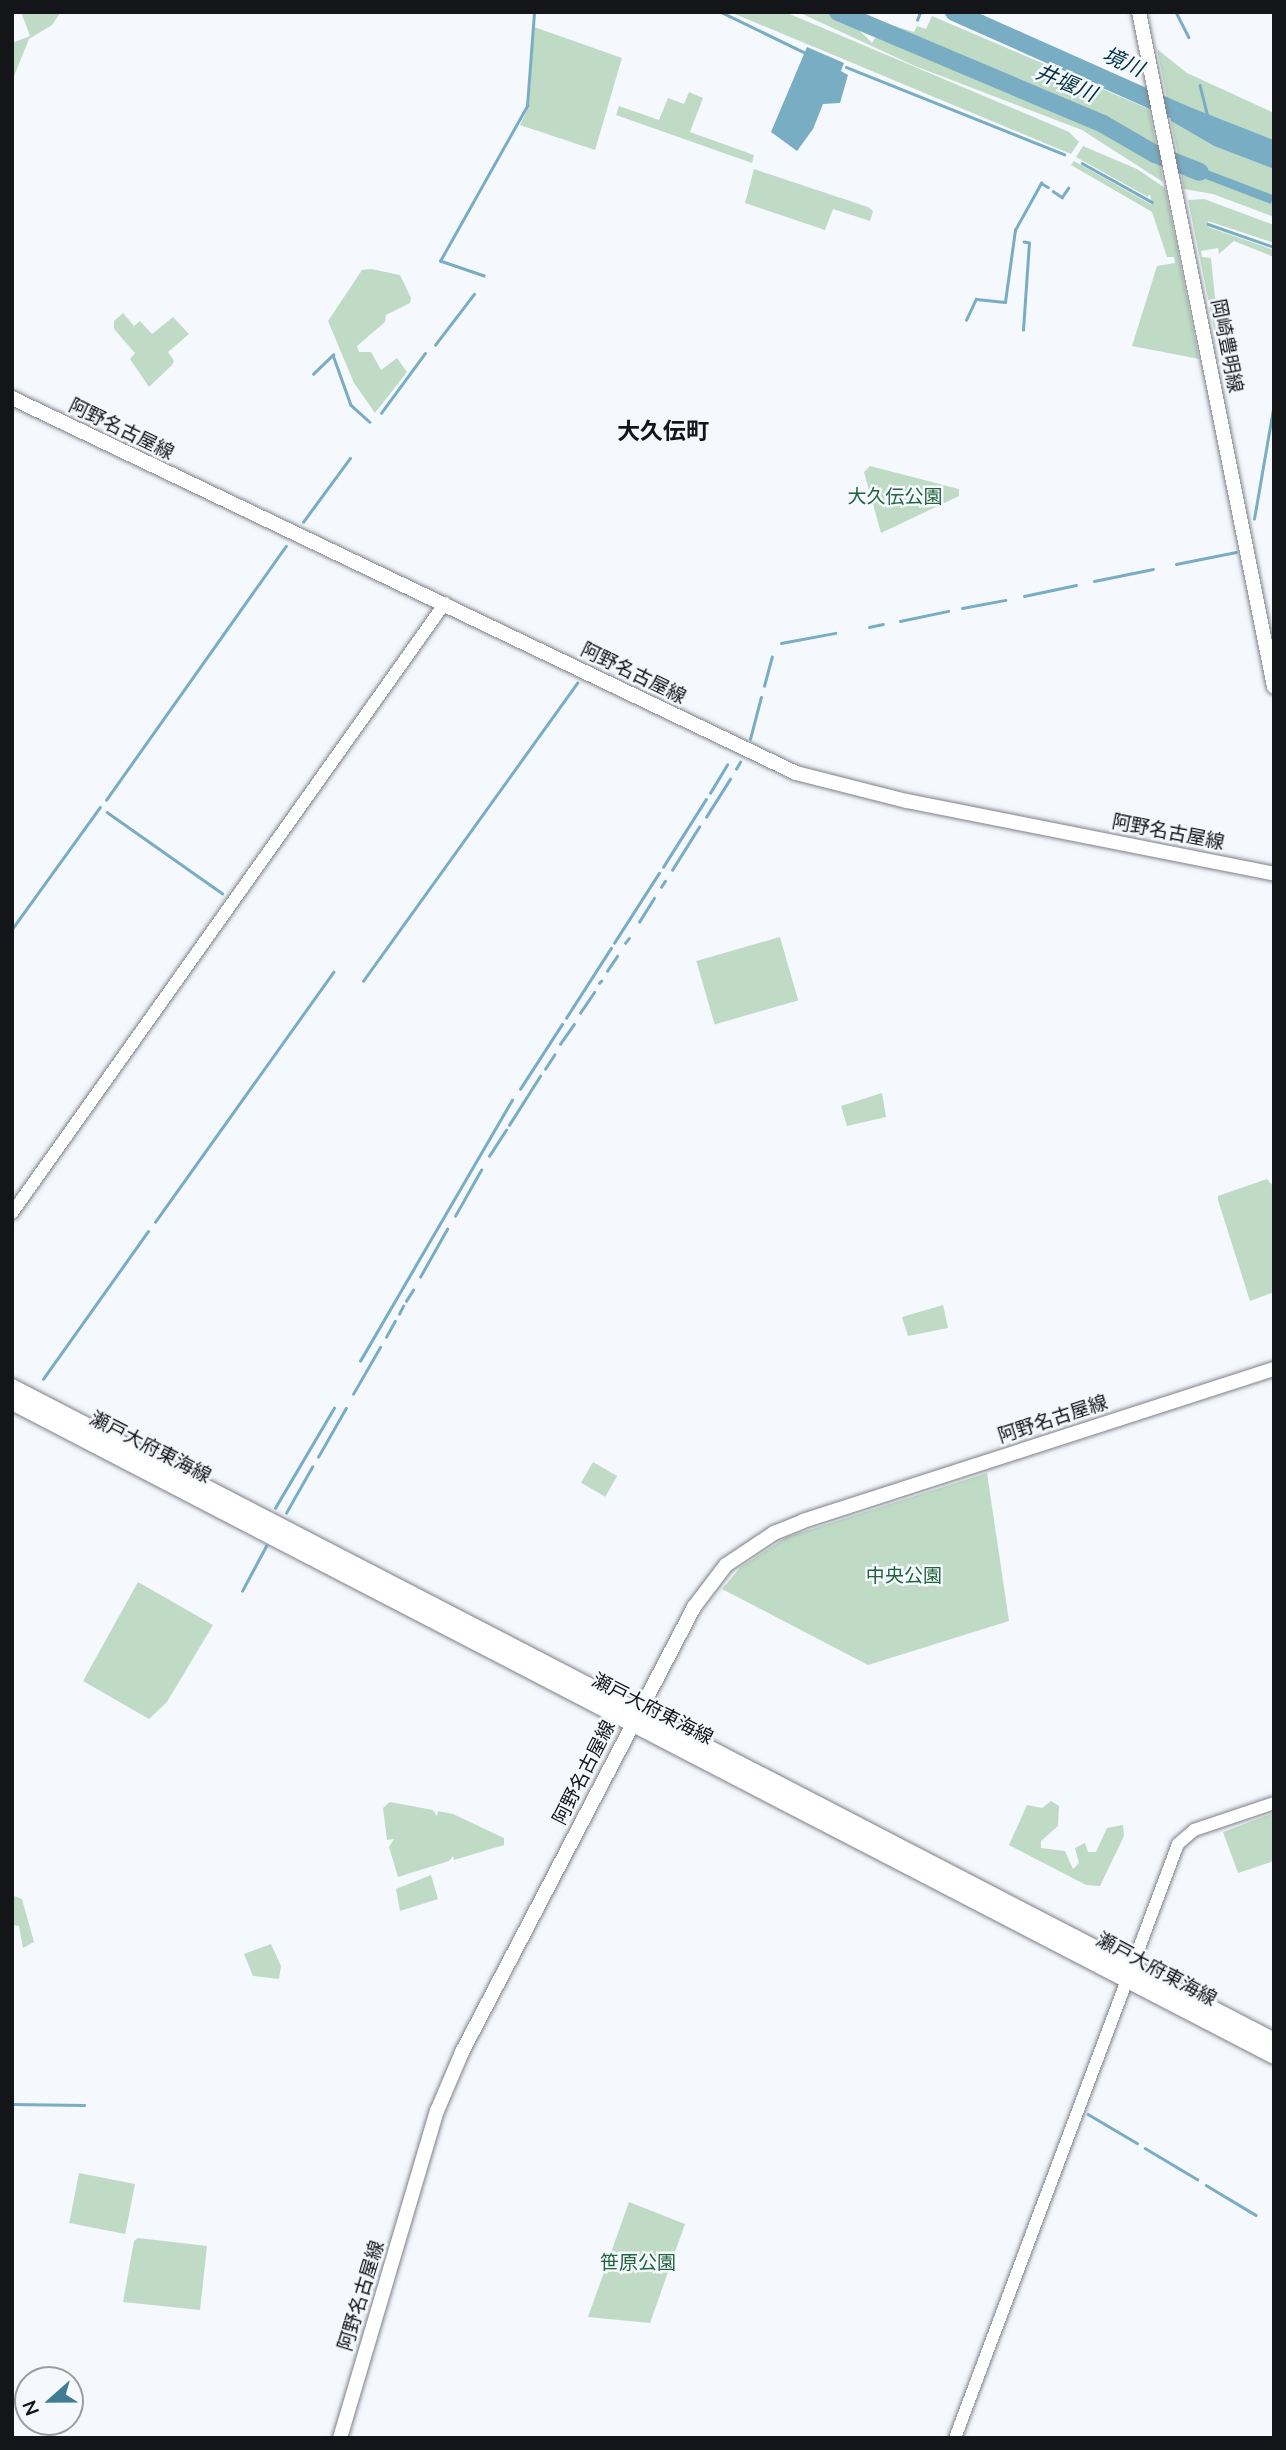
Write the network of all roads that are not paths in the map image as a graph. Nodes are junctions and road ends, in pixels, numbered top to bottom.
1 (1140, 15) edge
2 (12, 398) edge
3 (445, 603) junction
4 (1274, 687) edge
5 (1274, 874) edge
6 (12, 1213) edge
7 (1274, 1369) edge
8 (12, 1387) edge
9 (12, 1402) edge
10 (635, 1717) junction
11 (1274, 1803) edge
12 (1130, 1974) junction
13 (1274, 2041) edge
14 (1274, 2056) edge
15 (340, 2438) edge
16 (956, 2438) edge

1 - 4 main road, 岡崎豊明線
2 - 3 main road, 阿野名古屋線
3 - 5 main road, 阿野名古屋線
3 - 6 street
7 - 10 main road, 阿野名古屋線
8 - 10 main road, 瀬戸大府東海線
9 - 10 main road, 瀬戸大府東海線
10 - 12 main road, 瀬戸大府東海線
10 - 15 main road, 阿野名古屋線
11 - 12 street
12 - 13 main road, 瀬戸大府東海線
12 - 14 main road, 瀬戸大府東海線
12 - 16 street

